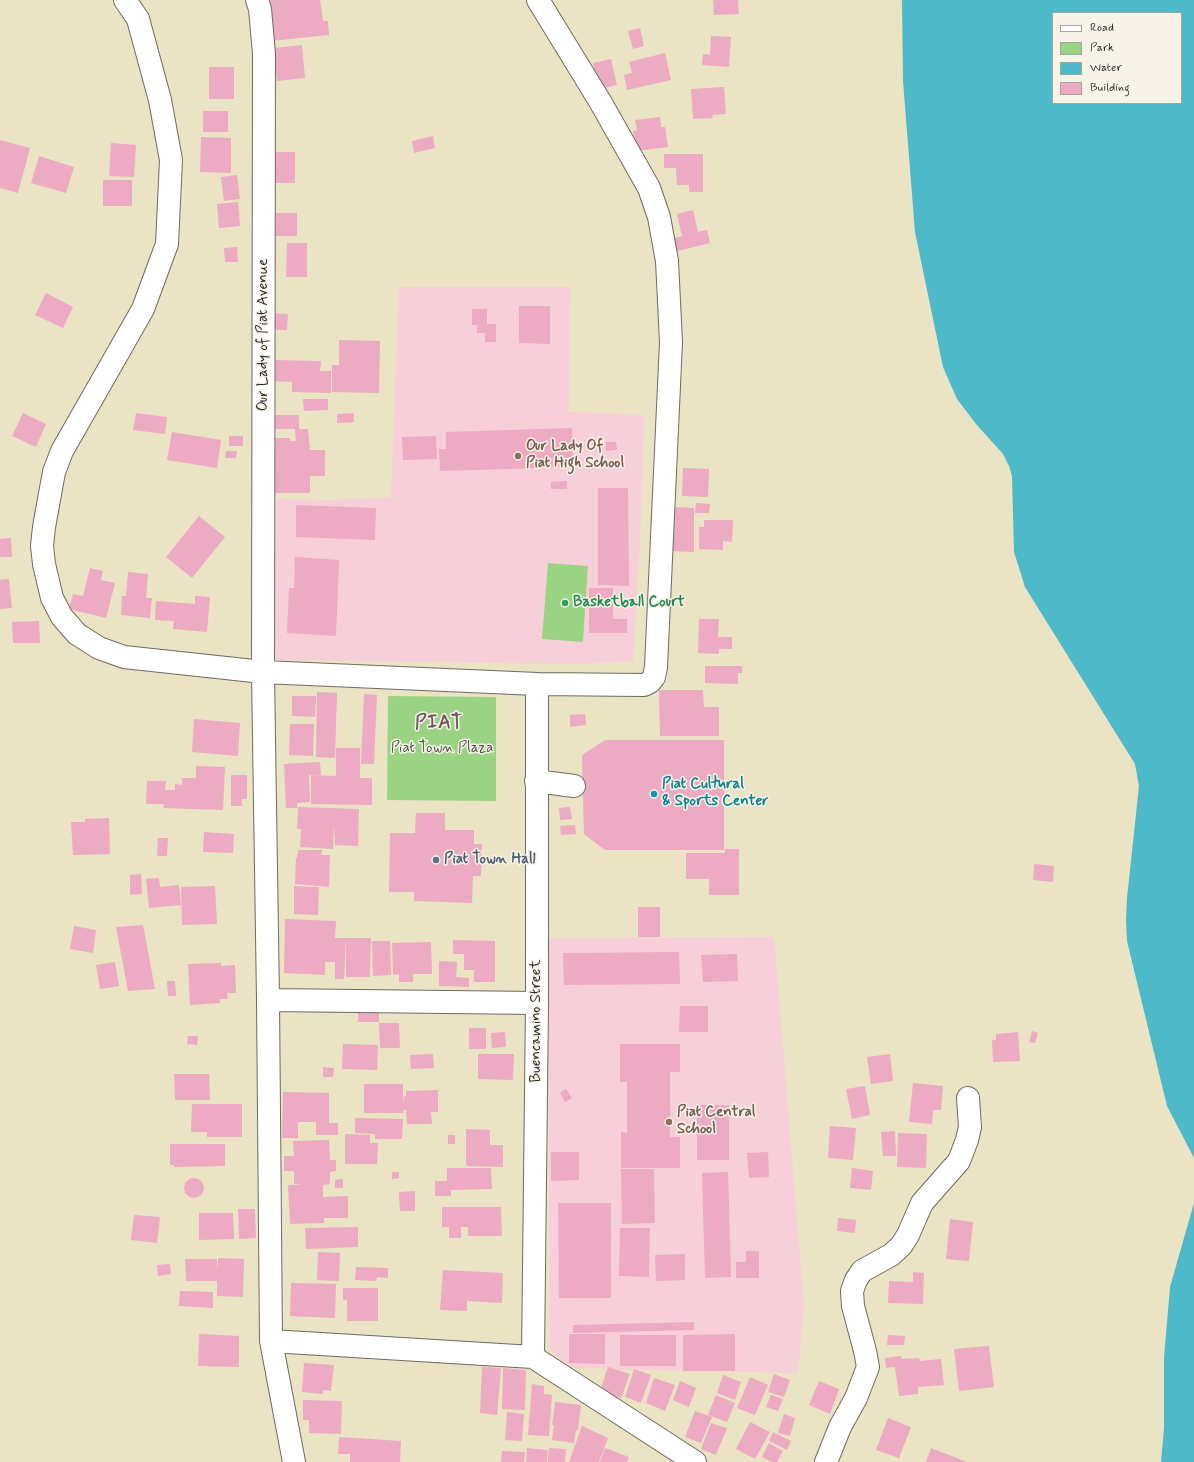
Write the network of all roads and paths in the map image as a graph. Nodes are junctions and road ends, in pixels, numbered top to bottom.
1 (126, 0) edge
2 (257, 0) edge
3 (538, 0) edge
4 (263, 672) junction
5 (537, 684) junction
6 (536, 781) junction
7 (574, 786) dead end
8 (268, 1000) junction
9 (537, 1003) junction
10 (968, 1098) dead end
11 (271, 1341) junction
12 (532, 1357) junction
13 (294, 1462) edge
14 (695, 1462) edge
15 (826, 1462) edge

1 - 4 street
2 - 4 street, Our Lady of Piat Avenue
3 - 5 street
4 - 5 street
4 - 8 street, Our Lady of Piat Avenue
5 - 6 street, Buencamino Street
6 - 7 street
6 - 9 street, Buencamino Street
8 - 9 street
8 - 11 street, Our Lady of Piat Avenue
9 - 12 street, Buencamino Street
10 - 15 street
11 - 12 street
11 - 13 street, Our Lady of Piat Avenue
12 - 14 street

